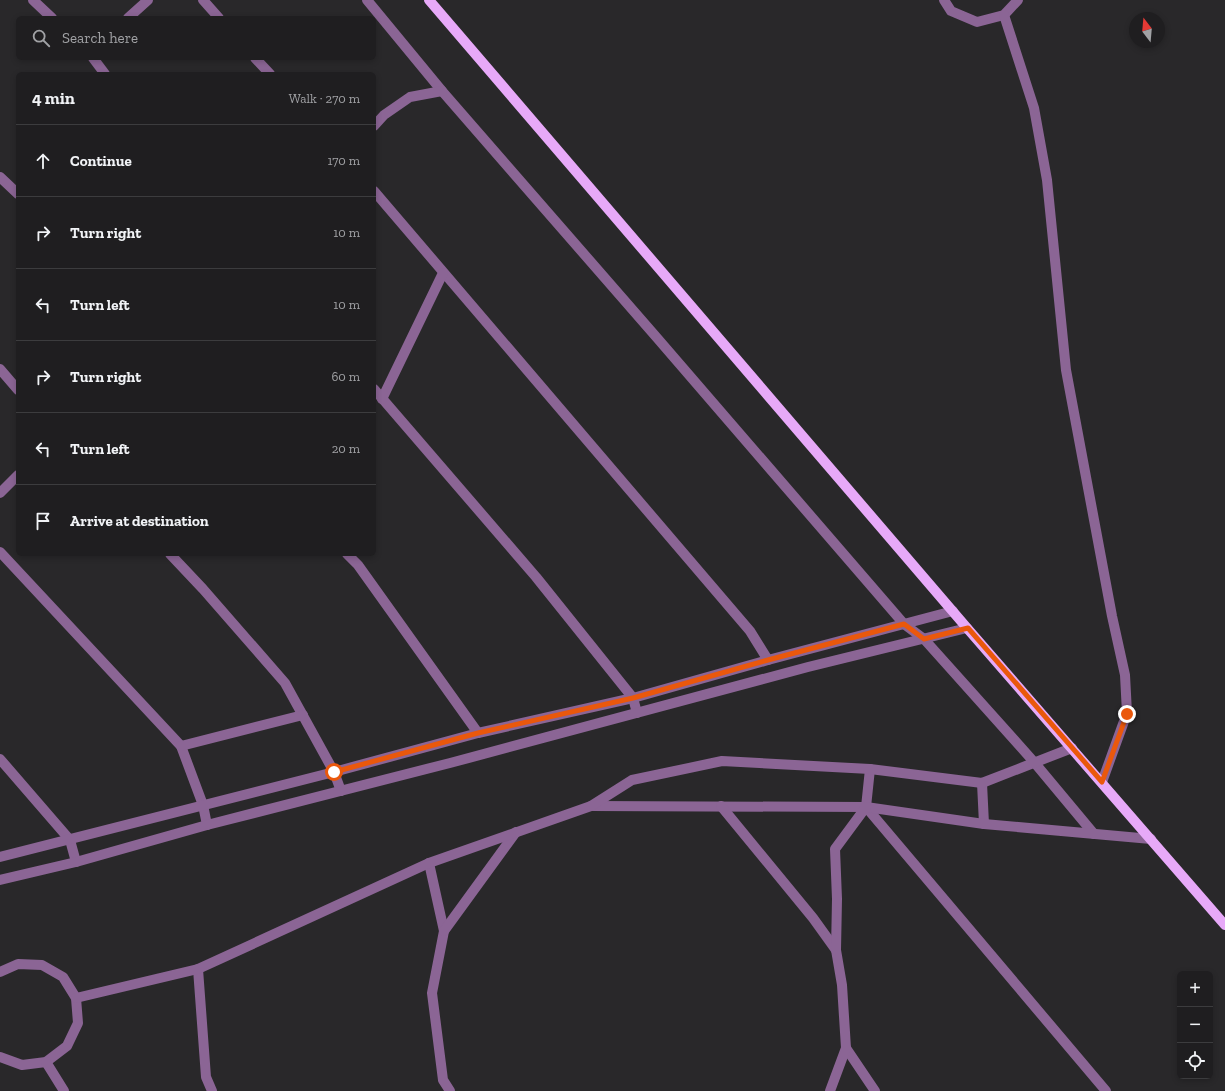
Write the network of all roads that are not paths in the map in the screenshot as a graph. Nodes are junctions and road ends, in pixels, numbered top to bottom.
1 (33, 0) edge
2 (148, 0) edge
3 (203, 0) edge
4 (367, 0) edge
5 (429, 0) edge
6 (944, 0) edge
7 (1018, 0) edge
8 (50, 16) edge
9 (130, 16) edge
10 (217, 16) edge
11 (1004, 16) junction
12 (94, 60) edge
13 (257, 60) edge
14 (103, 72) edge
15 (268, 72) edge
16 (442, 91) junction
17 (376, 124) edge
18 (0, 176) edge
19 (16, 192) edge
20 (376, 193) edge
21 (443, 273) junction
22 (0, 369) edge
23 (16, 388) edge
24 (376, 391) edge
25 (382, 398) junction
26 (16, 477) edge
27 (0, 493) edge
28 (0, 552) edge
29 (172, 556) edge
30 (349, 556) edge
31 (953, 611) junction
32 (904, 624) junction
33 (968, 628) junction
34 (924, 639) junction
35 (768, 660) junction
36 (633, 698) junction
37 (637, 713) junction
38 (303, 715) junction
39 (478, 733) junction
40 (181, 746) junction
41 (1072, 748) junction
42 (0, 759) edge
43 (1034, 762) junction
44 (870, 768) junction
45 (334, 772) junction
46 (1102, 782) junction
47 (982, 783) junction
48 (341, 791) junction
49 (204, 805) junction
50 (591, 806) junction
51 (721, 806) junction
52 (866, 807) junction
53 (984, 824) junction
54 (207, 825) junction
55 (516, 832) junction
56 (1094, 834) junction
57 (1151, 839) junction
58 (70, 840) junction
59 (0, 857) edge
60 (76, 862) junction
61 (429, 863) junction
62 (0, 880) edge
63 (1225, 926) edge
64 (444, 931) junction
65 (836, 950) junction
66 (198, 969) junction
67 (0, 972) edge
68 (76, 998) junction
69 (846, 1048) junction
70 (0, 1057) edge
71 (46, 1062) junction
72 (64, 1091) edge
73 (212, 1091) edge
74 (450, 1091) edge
75 (830, 1091) edge
76 (875, 1091) edge
77 (1106, 1091) edge

1 - 8 street
2 - 9 street
3 - 10 street
4 - 16 street
5 - 31 main road
6 - 11 street
7 - 11 street
11 - 46 street
12 - 14 street
13 - 15 street
16 - 17 street
16 - 32 street
18 - 19 street
20 - 21 street
21 - 25 street
21 - 35 street
22 - 23 street
24 - 25 street
25 - 36 street
26 - 27 street
28 - 40 street
29 - 38 street
30 - 39 street
31 - 32 street
31 - 33 main road
32 - 34 street
32 - 35 street
33 - 34 street
33 - 41 main road
34 - 37 street
34 - 43 street
35 - 36 street
36 - 37 street
36 - 39 street
37 - 48 street
38 - 40 street
38 - 45 street
39 - 45 street
40 - 49 street
41 - 43 street
41 - 46 main road
42 - 58 street
43 - 47 street
43 - 56 street
44 - 47 street
44 - 50 street
44 - 52 street
45 - 48 street
45 - 49 street
46 - 57 main road
47 - 53 street
48 - 54 street
49 - 54 street
49 - 58 street
50 - 51 street
50 - 55 street
51 - 52 street
51 - 65 street
52 - 53 street
52 - 65 street
52 - 77 street
53 - 56 street
54 - 60 street
55 - 61 street
55 - 64 street
56 - 57 street
57 - 63 main road
58 - 59 street
58 - 60 street
60 - 62 street
61 - 64 street
61 - 66 street
64 - 74 street
65 - 69 street
66 - 68 street
66 - 73 street
67 - 68 street
68 - 71 street
69 - 75 street
69 - 76 street
70 - 71 street
71 - 72 street

